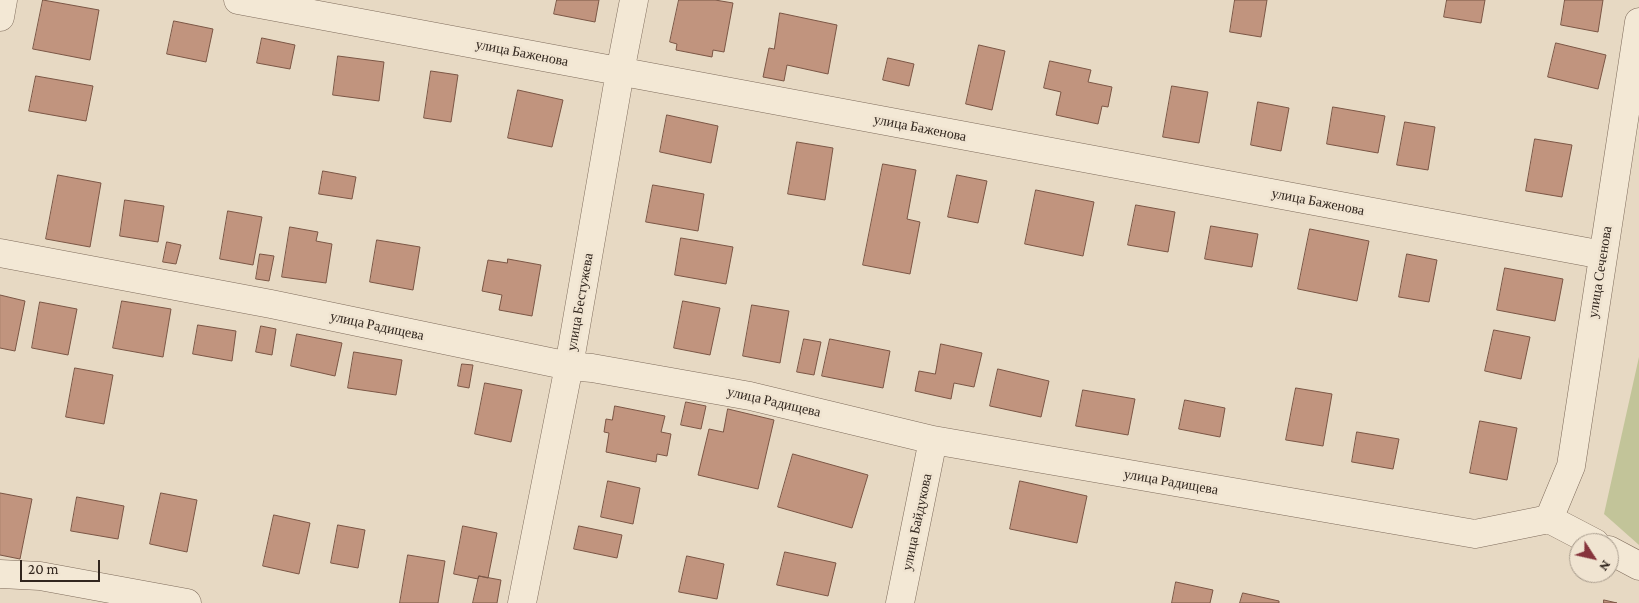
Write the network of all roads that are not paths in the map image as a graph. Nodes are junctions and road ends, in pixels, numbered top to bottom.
1 (3, 0) edge
2 (238, 0) edge
3 (634, 0) edge
4 (0, 16) edge
5 (1639, 22) edge
6 (620, 72) junction
7 (0, 253) edge
8 (1603, 254) junction
9 (569, 366) junction
10 (933, 440) junction
11 (1549, 519) junction
12 (1576, 533) edge
13 (1619, 555) edge
14 (1639, 566) edge
15 (0, 574) edge
16 (187, 603) edge
17 (522, 603) edge
18 (900, 603) edge

1 - 4 street
2 - 6 street, улица Баженова
3 - 6 street, улица Бестужева
5 - 8 street, улица Сеченова
6 - 8 street, улица Баженова
6 - 9 street, улица Бестужева
7 - 9 street, улица Радищева
8 - 11 street, улица Сеченова
9 - 10 street, улица Радищева
9 - 17 street, улица Бестужева
10 - 11 street, улица Радищева
10 - 18 street, улица Байдукова
11 - 12 street
13 - 14 street
15 - 16 street

